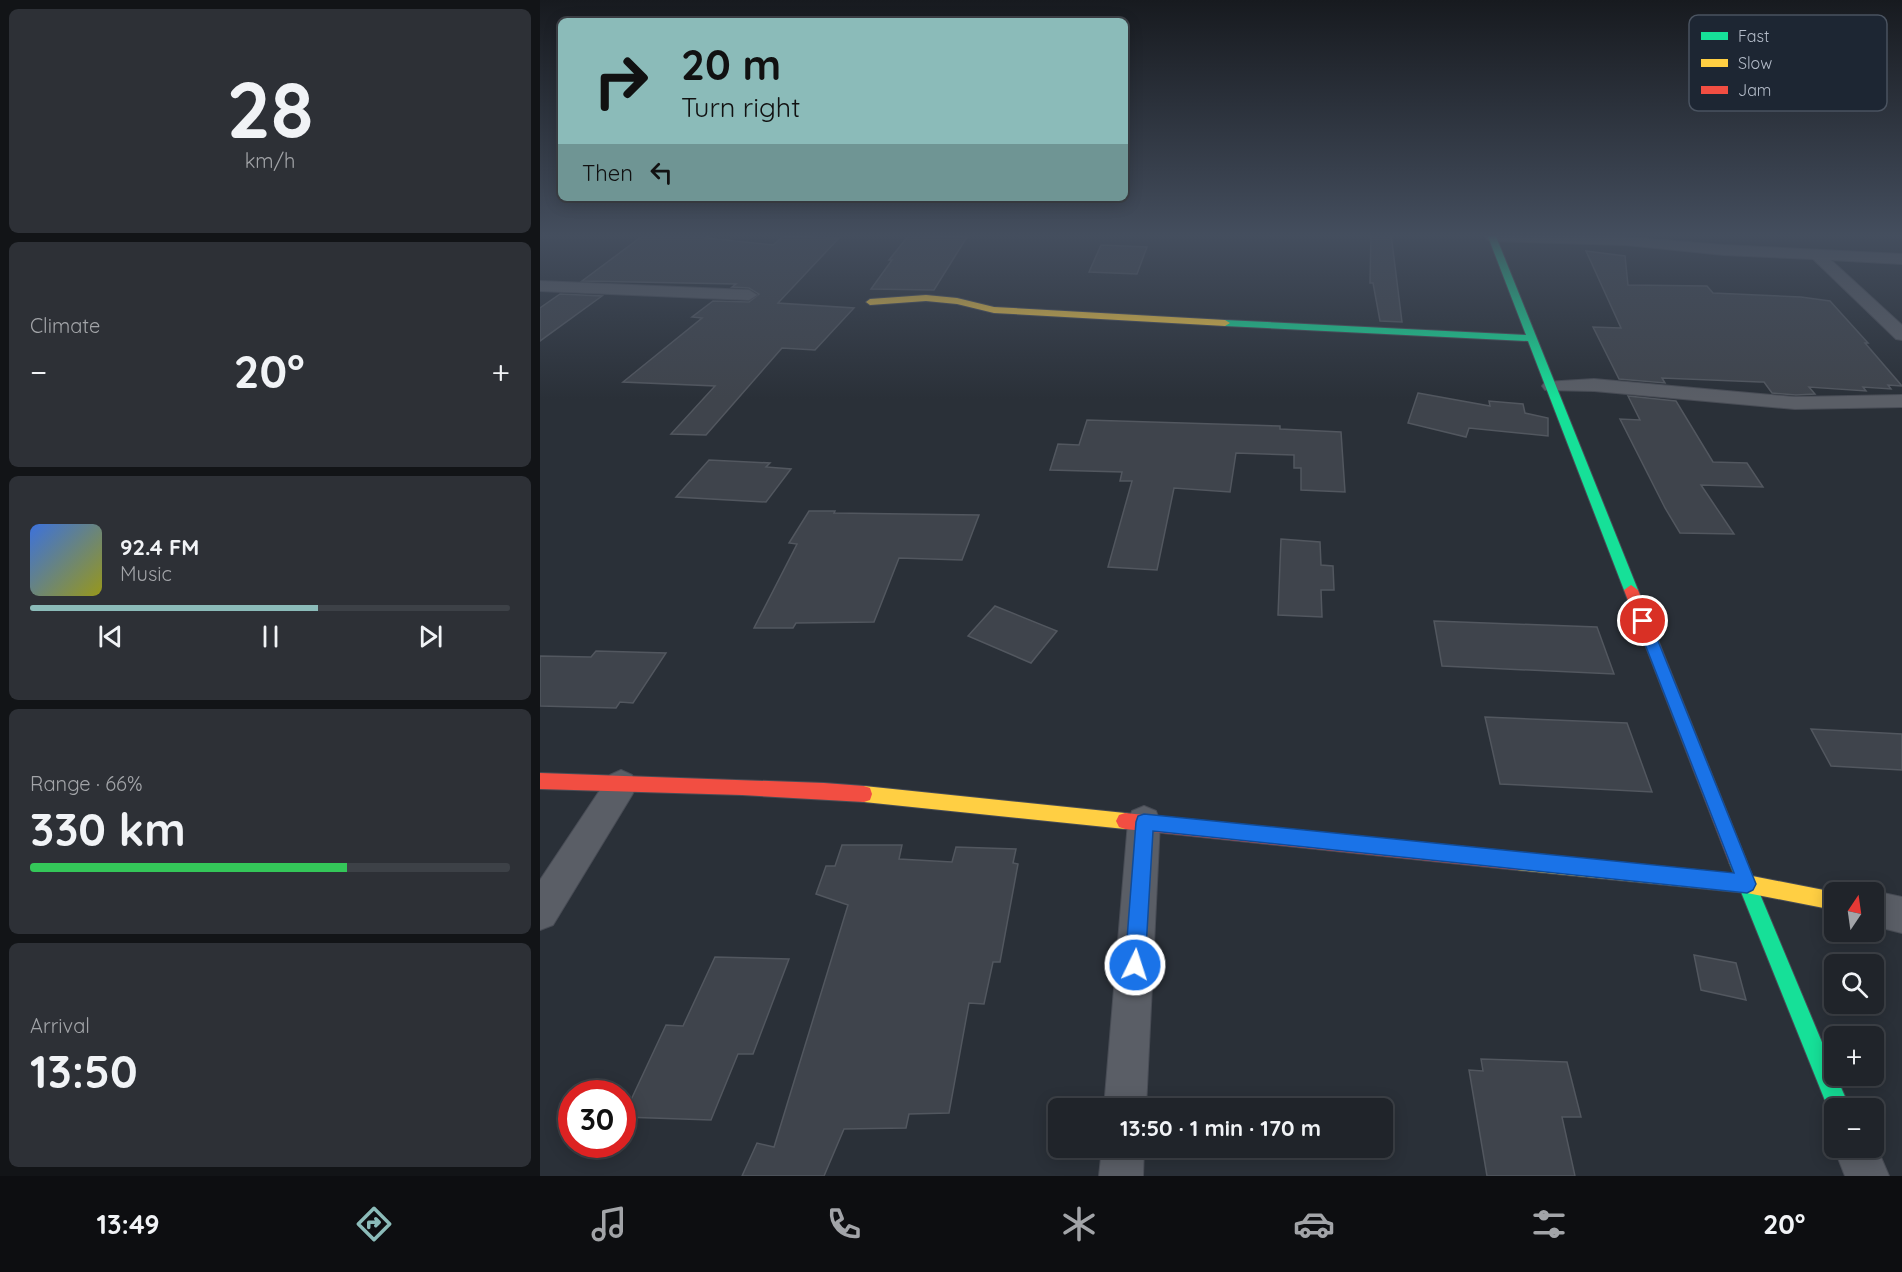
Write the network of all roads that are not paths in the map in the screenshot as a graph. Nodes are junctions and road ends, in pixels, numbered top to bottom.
1 (607, 289) edge
2 (1512, 289) edge
3 (1853, 289) edge
4 (749, 295) dead end
5 (870, 302) dead end
6 (1902, 335) edge
7 (1531, 338) junction
8 (1552, 386) junction
9 (1902, 402) edge
10 (540, 781) edge
11 (621, 785) junction
12 (1144, 822) junction
13 (1747, 884) junction
14 (1824, 899) edge
15 (1884, 911) edge
16 (540, 912) edge
17 (1902, 915) edge
18 (1126, 1098) edge
19 (1835, 1098) edge
20 (1122, 1158) edge
21 (1859, 1158) edge
22 (1121, 1176) edge
23 (1867, 1176) edge

1 - 4 street
2 - 7 street
3 - 6 street
5 - 7 street
7 - 8 street
8 - 9 street
8 - 13 street
10 - 11 street
11 - 12 street
11 - 16 street
12 - 13 street
12 - 18 street
13 - 14 street
13 - 19 street
15 - 17 street
20 - 22 street
21 - 23 street

